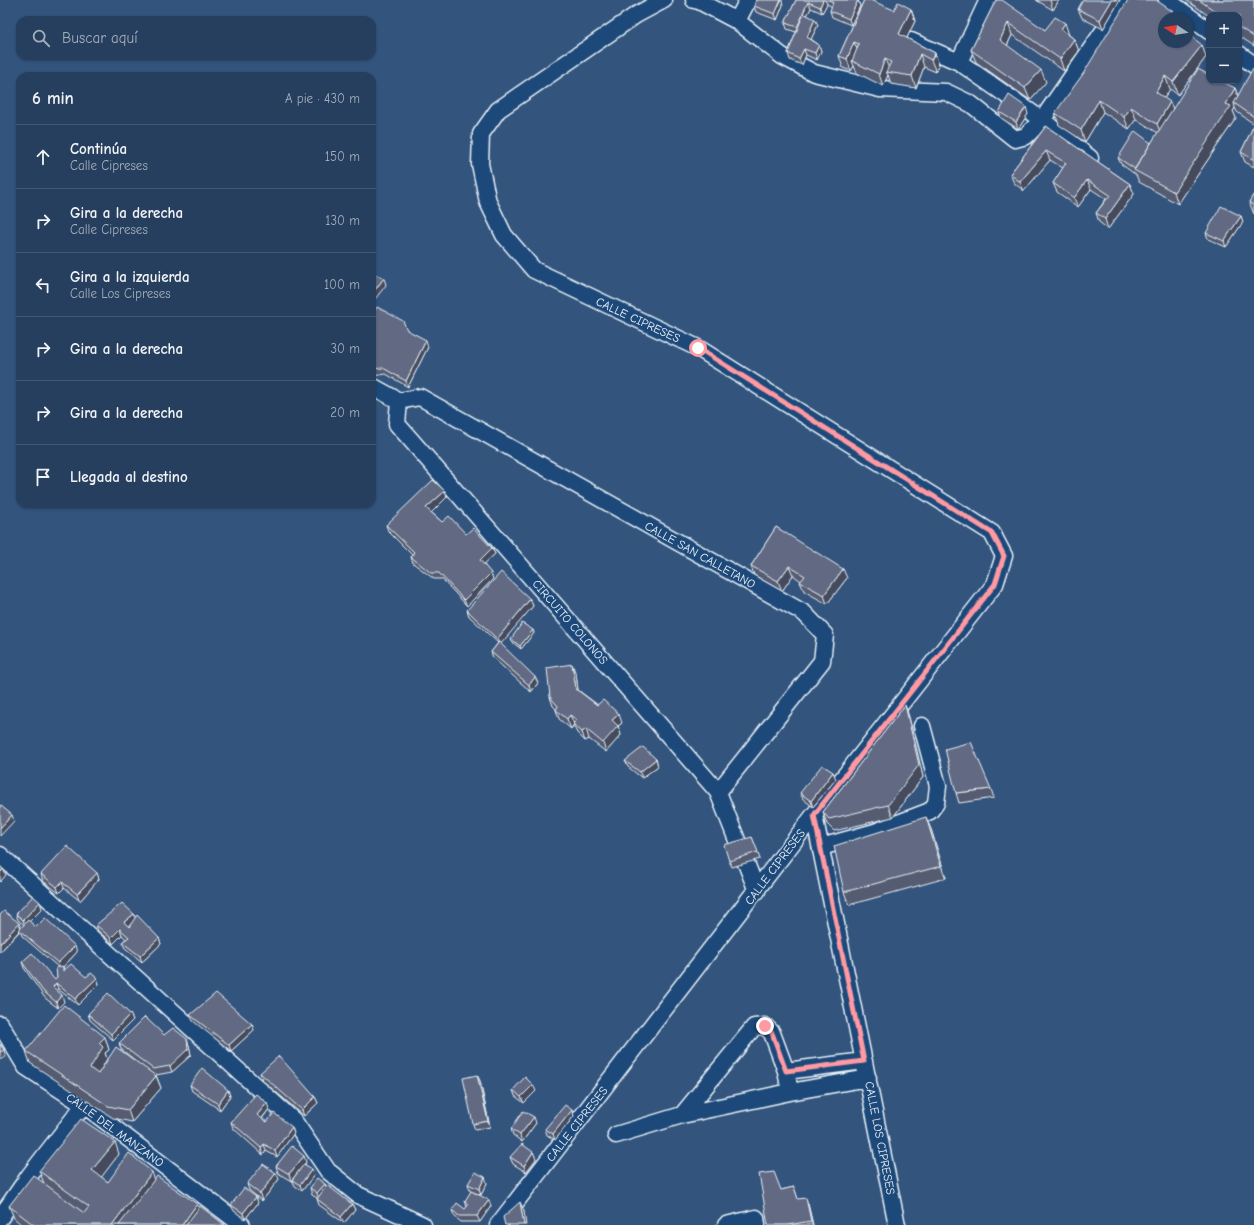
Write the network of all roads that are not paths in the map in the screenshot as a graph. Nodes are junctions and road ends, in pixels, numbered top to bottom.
1 (664, 0) edge
2 (694, 0) edge
3 (748, 0) edge
4 (988, 0) edge
5 (1125, 0) edge
6 (1167, 0) edge
7 (737, 21) junction
8 (1206, 29) edge
9 (911, 41) edge
10 (1242, 56) edge
11 (959, 62) junction
12 (1254, 65) edge
13 (1042, 120) junction
14 (1103, 168) edge
15 (376, 388) edge
16 (399, 401) junction
17 (922, 726) dead end
18 (718, 792) junction
19 (814, 815) junction
20 (821, 847) junction
21 (740, 848) edge
22 (0, 855) edge
23 (746, 863) edge
24 (757, 891) junction
25 (0, 1024) edge
26 (864, 1061) junction
27 (786, 1071) junction
28 (868, 1078) junction
29 (790, 1092) junction
30 (84, 1105) junction
31 (682, 1116) junction
32 (616, 1135) dead end
33 (29, 1176) junction
34 (42, 1186) edge
35 (0, 1218) edge
36 (892, 1224) edge
37 (242, 1225) edge
38 (423, 1225) edge
39 (498, 1225) edge
40 (726, 1225) edge
41 (757, 1225) edge

1 - 19 street, CALLE CIPRESES
2 - 7 street
3 - 7 street
4 - 11 street
5 - 13 street
6 - 8 street
7 - 13 street
9 - 11 street
10 - 12 street
11 - 13 street
13 - 14 street
15 - 16 street
16 - 18 street, CIRCUITO COLONOS
16 - 18 street, CALLE SAN CALLETANO
17 - 20 street
18 - 21 street, CIRCUITO COLONOS
19 - 20 street, CALLE LOS CIPRESES
19 - 24 street, CALLE CIPRESES
20 - 26 street, CALLE LOS CIPRESES
22 - 38 street
23 - 24 street
24 - 39 street, CALLE CIPRESES
25 - 30 street, CALLE DEL MANZANO
26 - 27 street
26 - 28 street, CALLE LOS CIPRESES
27 - 29 street
27 - 31 street
28 - 29 street
28 - 36 street, CALLE LOS CIPRESES
29 - 31 street
30 - 33 street
30 - 37 street, CALLE DEL MANZANO
31 - 32 street
33 - 34 street
33 - 35 street
40 - 41 street

